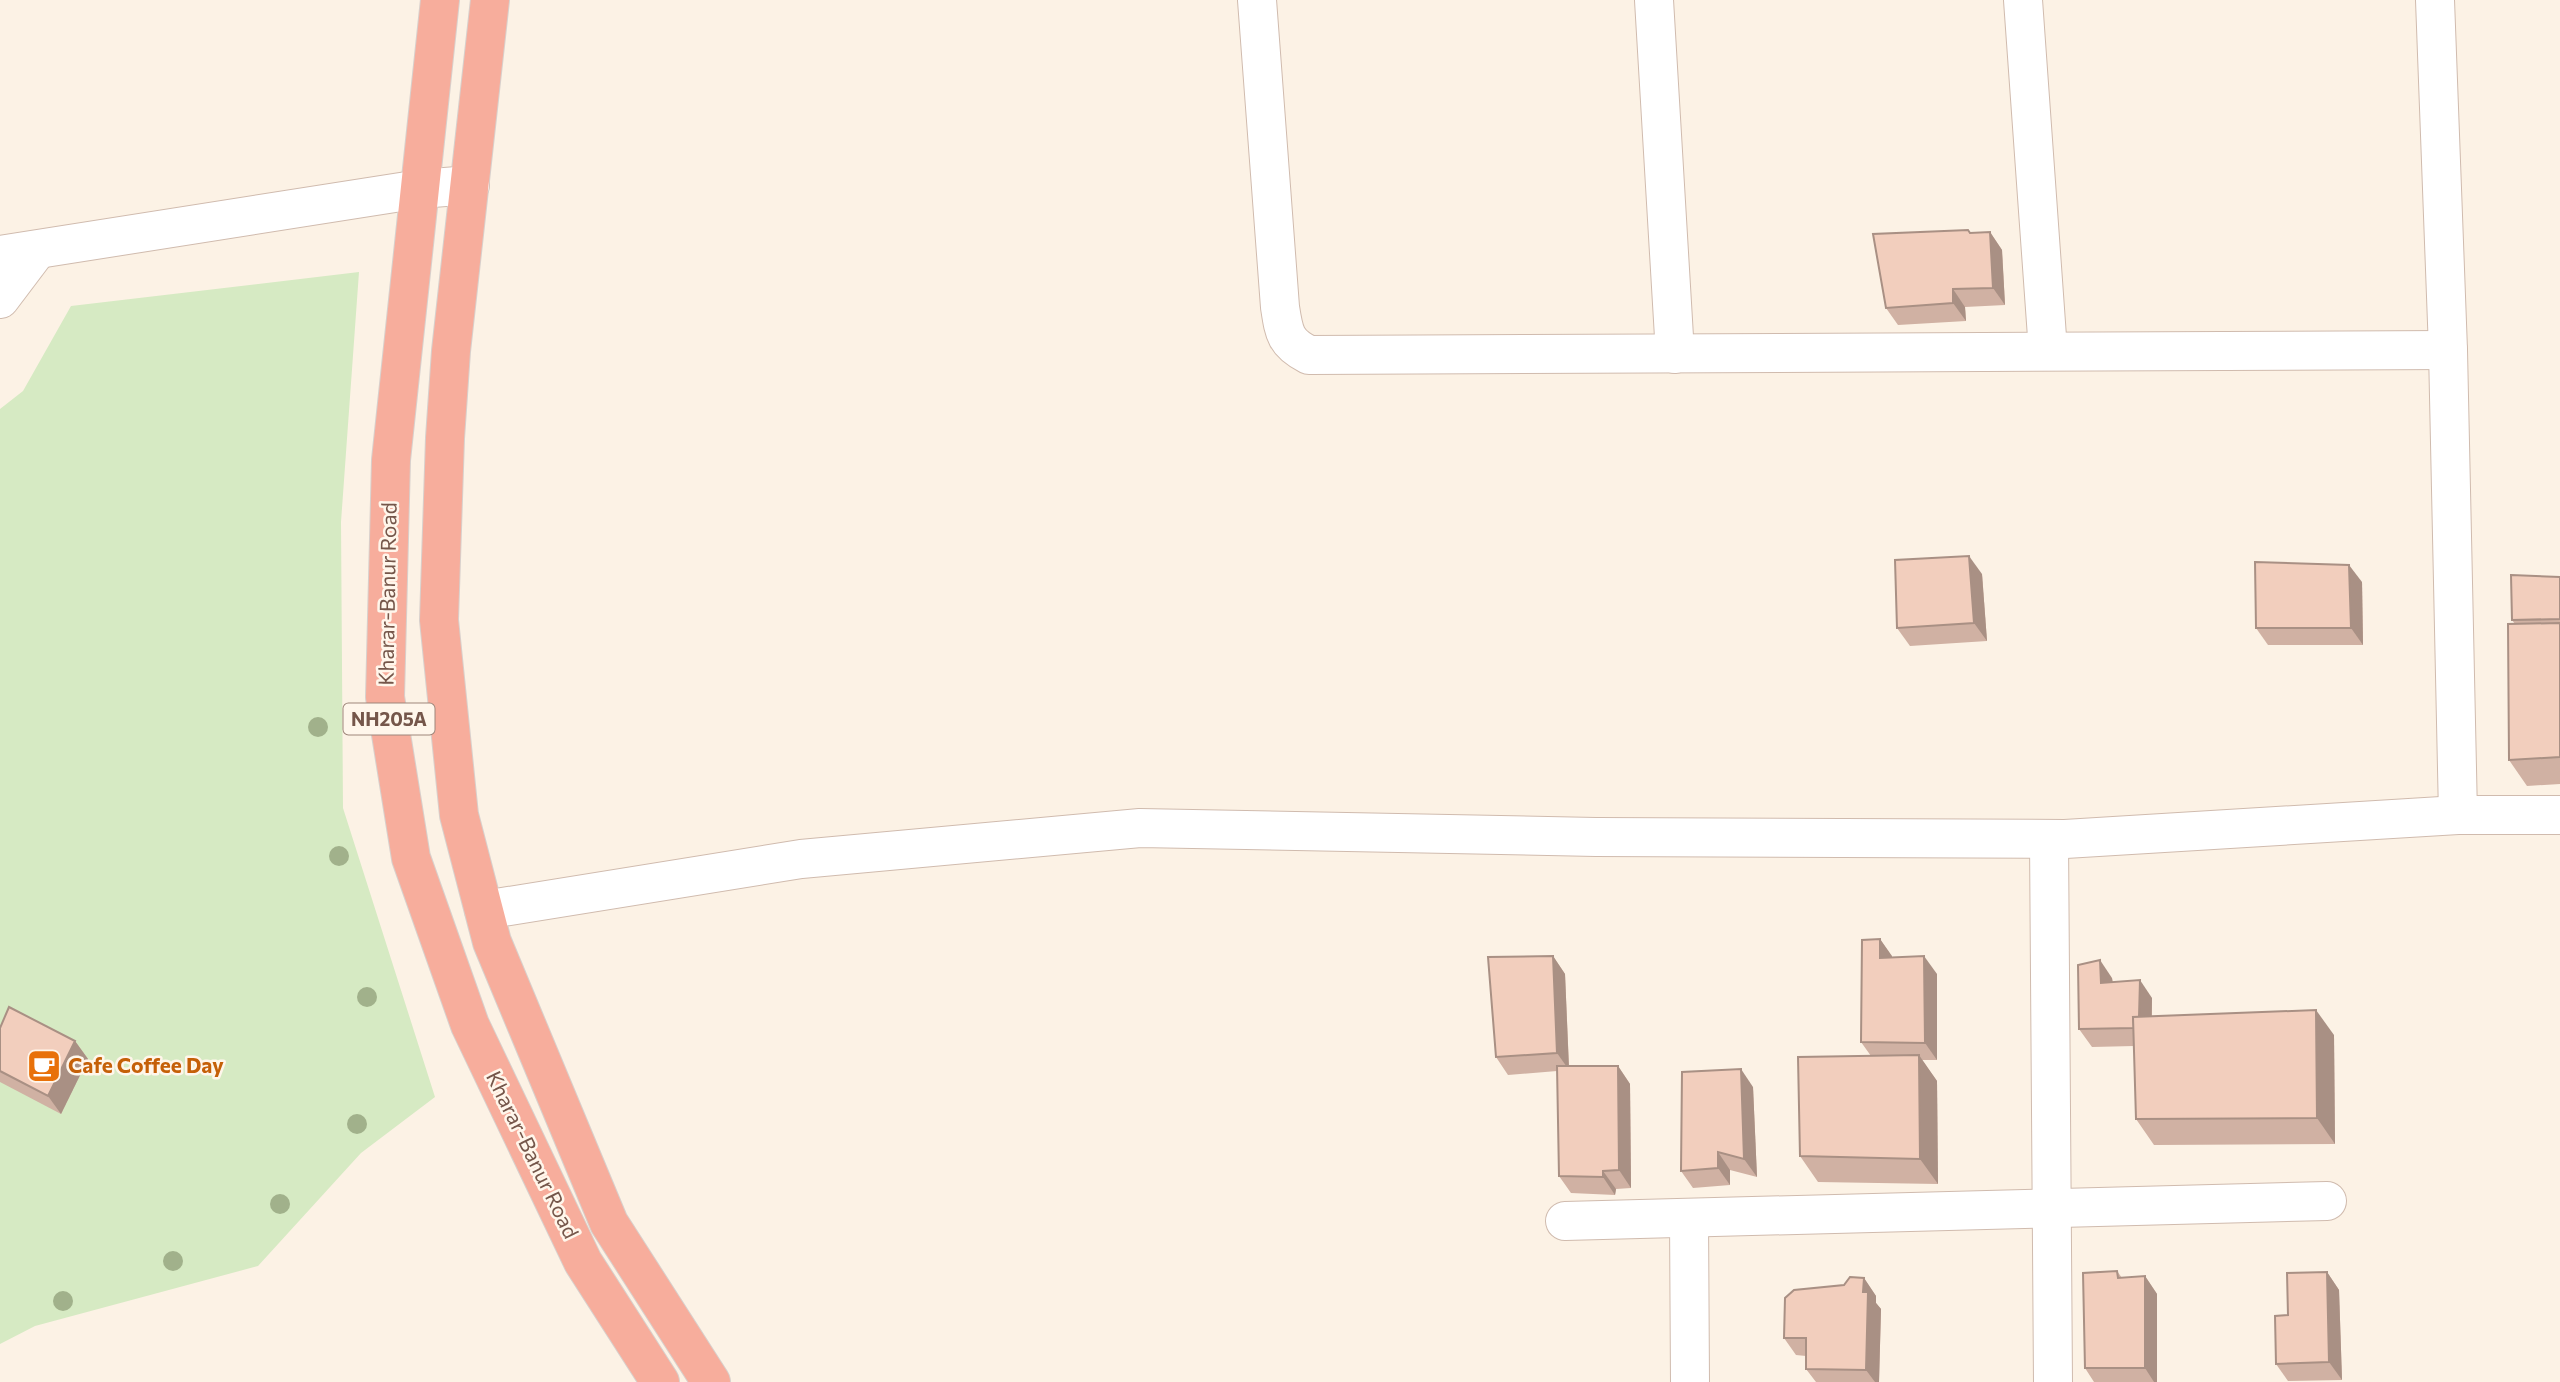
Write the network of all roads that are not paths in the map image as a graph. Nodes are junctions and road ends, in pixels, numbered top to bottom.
1 (440, 0) edge
2 (490, 0) edge
3 (1257, 0) edge
4 (1654, 0) edge
5 (2022, 0) edge
6 (2435, 0) edge
7 (470, 185) junction
8 (420, 189) junction
9 (18, 253) edge
10 (0, 299) edge
11 (2448, 350) junction
12 (2048, 351) junction
13 (1675, 354) junction
14 (2458, 815) junction
15 (2560, 815) edge
16 (2049, 839) junction
17 (484, 911) junction
18 (2327, 1201) dead end
19 (2052, 1210) junction
20 (1689, 1218) junction
21 (1565, 1221) dead end
22 (660, 1382) edge
23 (711, 1382) edge
24 (1690, 1382) edge
25 (2053, 1382) edge

1 - 8 highway, Kharar-Banur Road / NH205A
2 - 7 highway, Kharar-Banur Road / NH205A
3 - 13 street
4 - 13 street
5 - 12 street
6 - 11 street
7 - 8 street
7 - 17 highway, Kharar-Banur Road / NH205A
8 - 9 street
8 - 22 highway, Kharar-Banur Road / NH205A
9 - 10 street
11 - 12 street
11 - 14 street
12 - 13 street
14 - 15 street
14 - 16 street
16 - 17 street
16 - 19 street
17 - 23 highway, Kharar-Banur Road / NH205A
18 - 19 street
19 - 20 street
19 - 25 street
20 - 21 street
20 - 24 street

